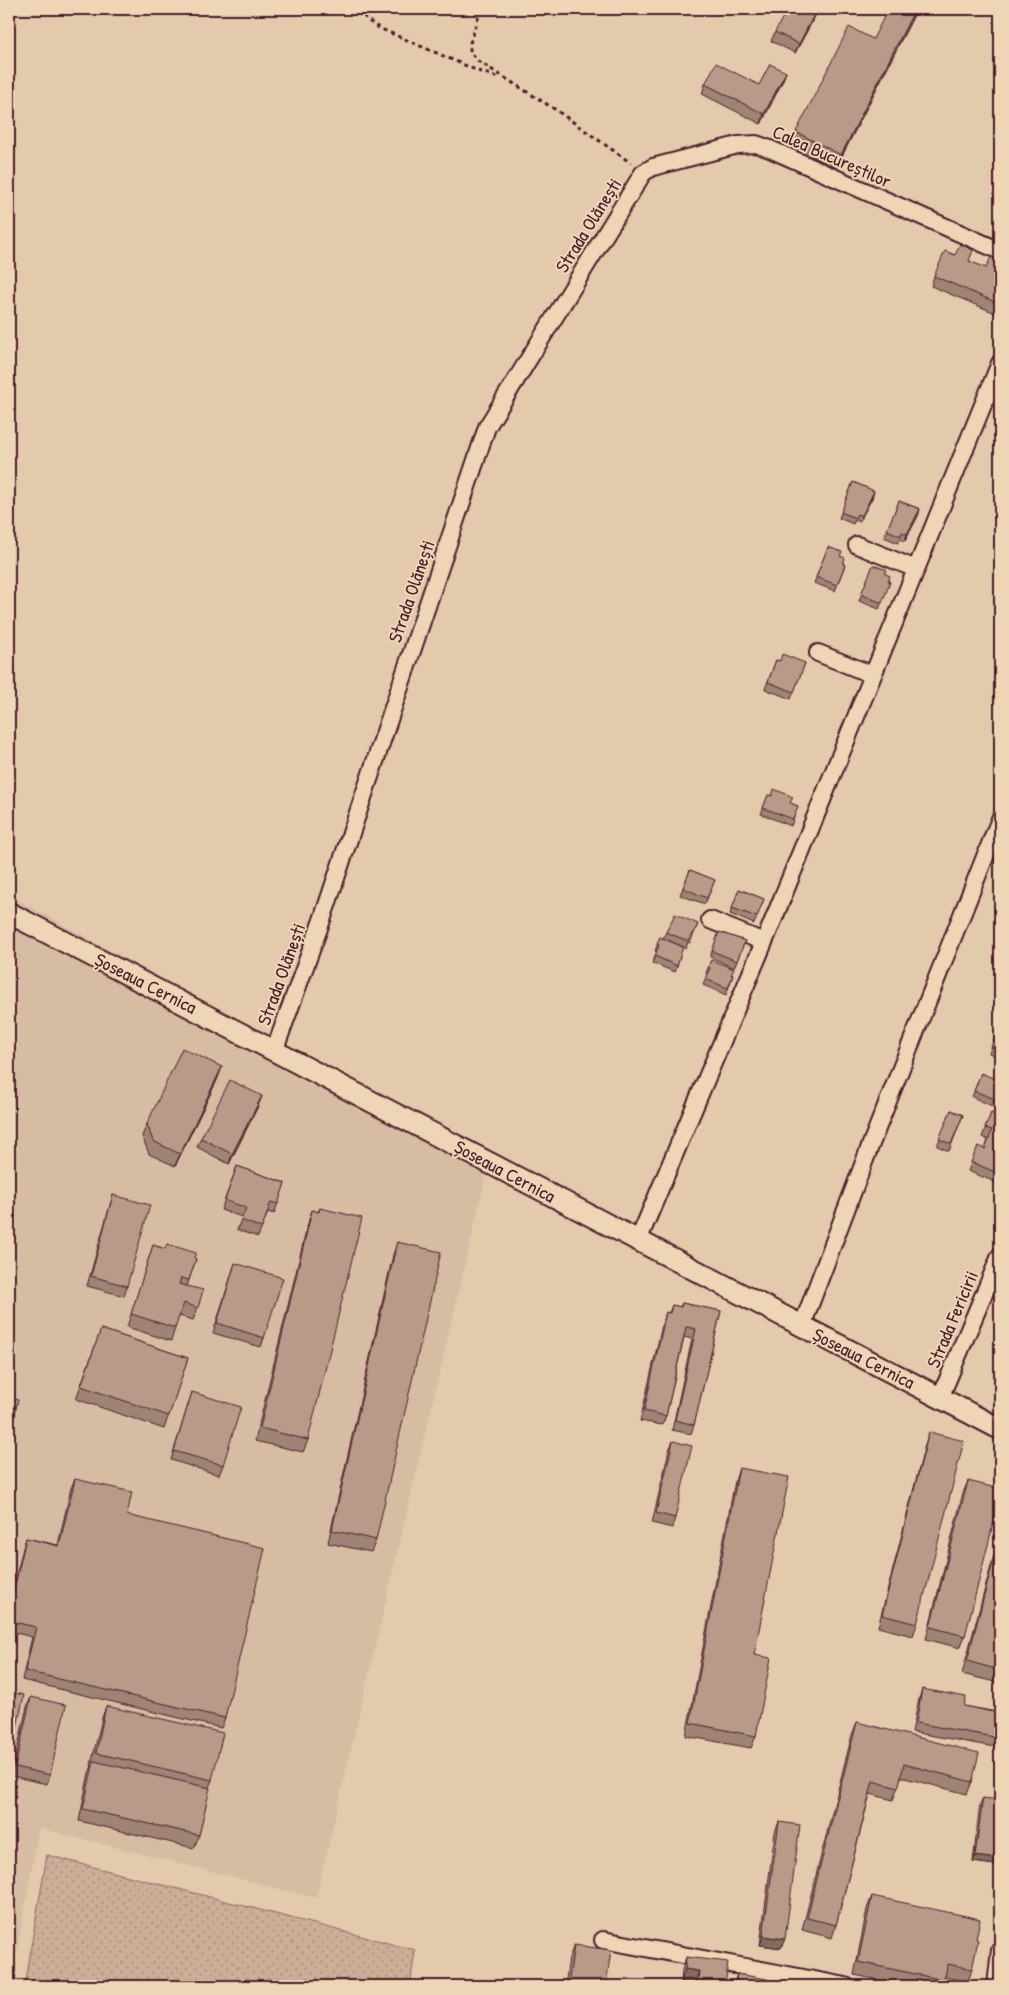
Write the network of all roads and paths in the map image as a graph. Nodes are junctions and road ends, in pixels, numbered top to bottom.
1 (359, 9) edge
2 (481, 9) edge
3 (506, 80) junction
4 (643, 173) junction
5 (1000, 251) edge
6 (1000, 362) edge
7 (857, 545) dead end
8 (916, 569) junction
9 (818, 652) dead end
10 (873, 675) junction
11 (1000, 819) edge
12 (9, 912) edge
13 (710, 920) dead end
14 (764, 942) junction
15 (275, 1049) junction
16 (638, 1241) junction
17 (1000, 1256) edge
18 (802, 1326) junction
19 (940, 1398) junction
20 (1000, 1429) edge
21 (603, 1940) dead end
22 (1000, 1950) edge
23 (846, 1986) edge
24 (996, 1986) edge

1 - 3 path
2 - 3 path
3 - 4 path
4 - 5 street, Calea Bucureștilor
4 - 15 street, Strada Olănești
6 - 8 street
7 - 8 street
8 - 10 street
9 - 10 street
10 - 14 street
11 - 18 street
12 - 15 street, Șoseaua Cernica
13 - 14 street
14 - 16 street
15 - 16 street, Șoseaua Cernica
16 - 18 street, Șoseaua Cernica
17 - 19 street, Strada Fericirii
18 - 19 street, Șoseaua Cernica
19 - 20 street, Șoseaua Cernica
21 - 23 street
22 - 24 street

